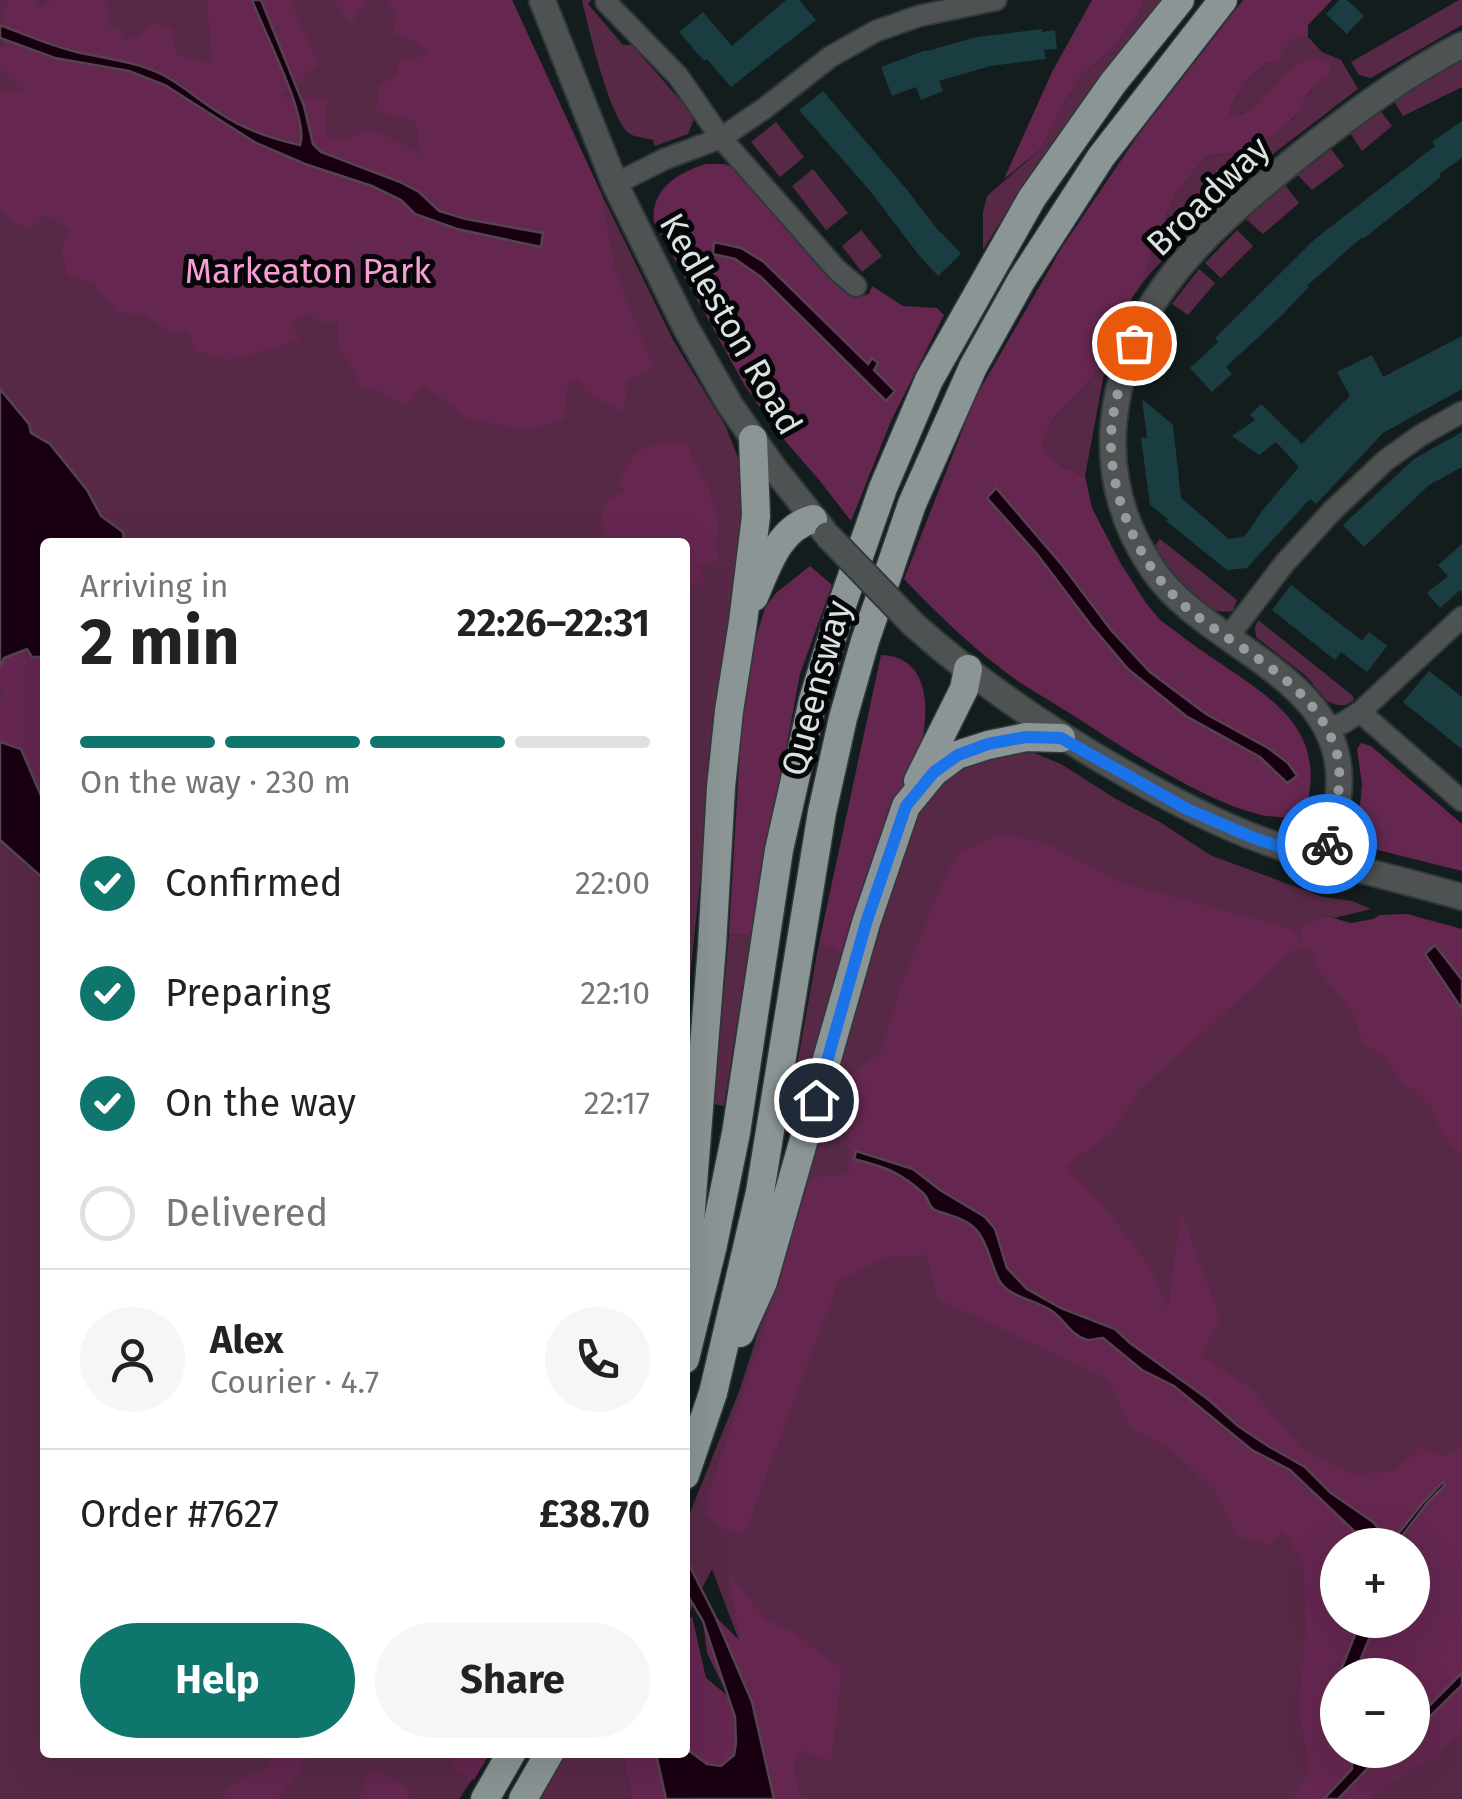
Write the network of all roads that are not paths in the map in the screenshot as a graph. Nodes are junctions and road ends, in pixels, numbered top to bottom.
1 (542, 0) edge
2 (996, 0) edge
3 (1180, 0) edge
4 (1222, 0) edge
5 (606, 2) edge
6 (1462, 45) edge
7 (721, 138) junction
8 (614, 184) junction
9 (856, 286) dead end
10 (1462, 412) edge
11 (753, 439) junction
12 (820, 527) junction
13 (1462, 616) edge
14 (743, 622) junction
15 (1228, 637) junction
16 (968, 668) junction
17 (1360, 712) junction
18 (1328, 728) junction
19 (1061, 738) junction
20 (1462, 801) edge
21 (906, 806) junction
22 (1323, 861) junction
23 (1462, 897) edge
24 (690, 1224) edge
25 (690, 1338) edge
26 (713, 1393) junction
27 (690, 1461) edge
28 (509, 1758) edge
29 (547, 1758) edge
30 (485, 1799) edge
31 (523, 1799) edge

1 - 8 street, Kedleston Road
2 - 7 street
3 - 25 highway, Queensway
4 - 26 highway, Queensway
5 - 7 street
6 - 15 street, Broadway
7 - 8 street
7 - 9 street
8 - 11 street, Kedleston Road
10 - 15 street
11 - 12 street, Kedleston Road
11 - 14 highway
12 - 14 highway
12 - 16 street, Kedleston Road, bridge
13 - 17 street
14 - 24 highway
15 - 18 street, Broadway
16 - 19 street, Kedleston Road
16 - 21 highway
17 - 18 street
17 - 20 street
18 - 22 street, Broadway
19 - 21 highway
19 - 22 street, Kedleston Road
21 - 26 highway
22 - 23 street, Kedleston Road
26 - 27 highway, Queensway
28 - 30 highway
29 - 31 highway

